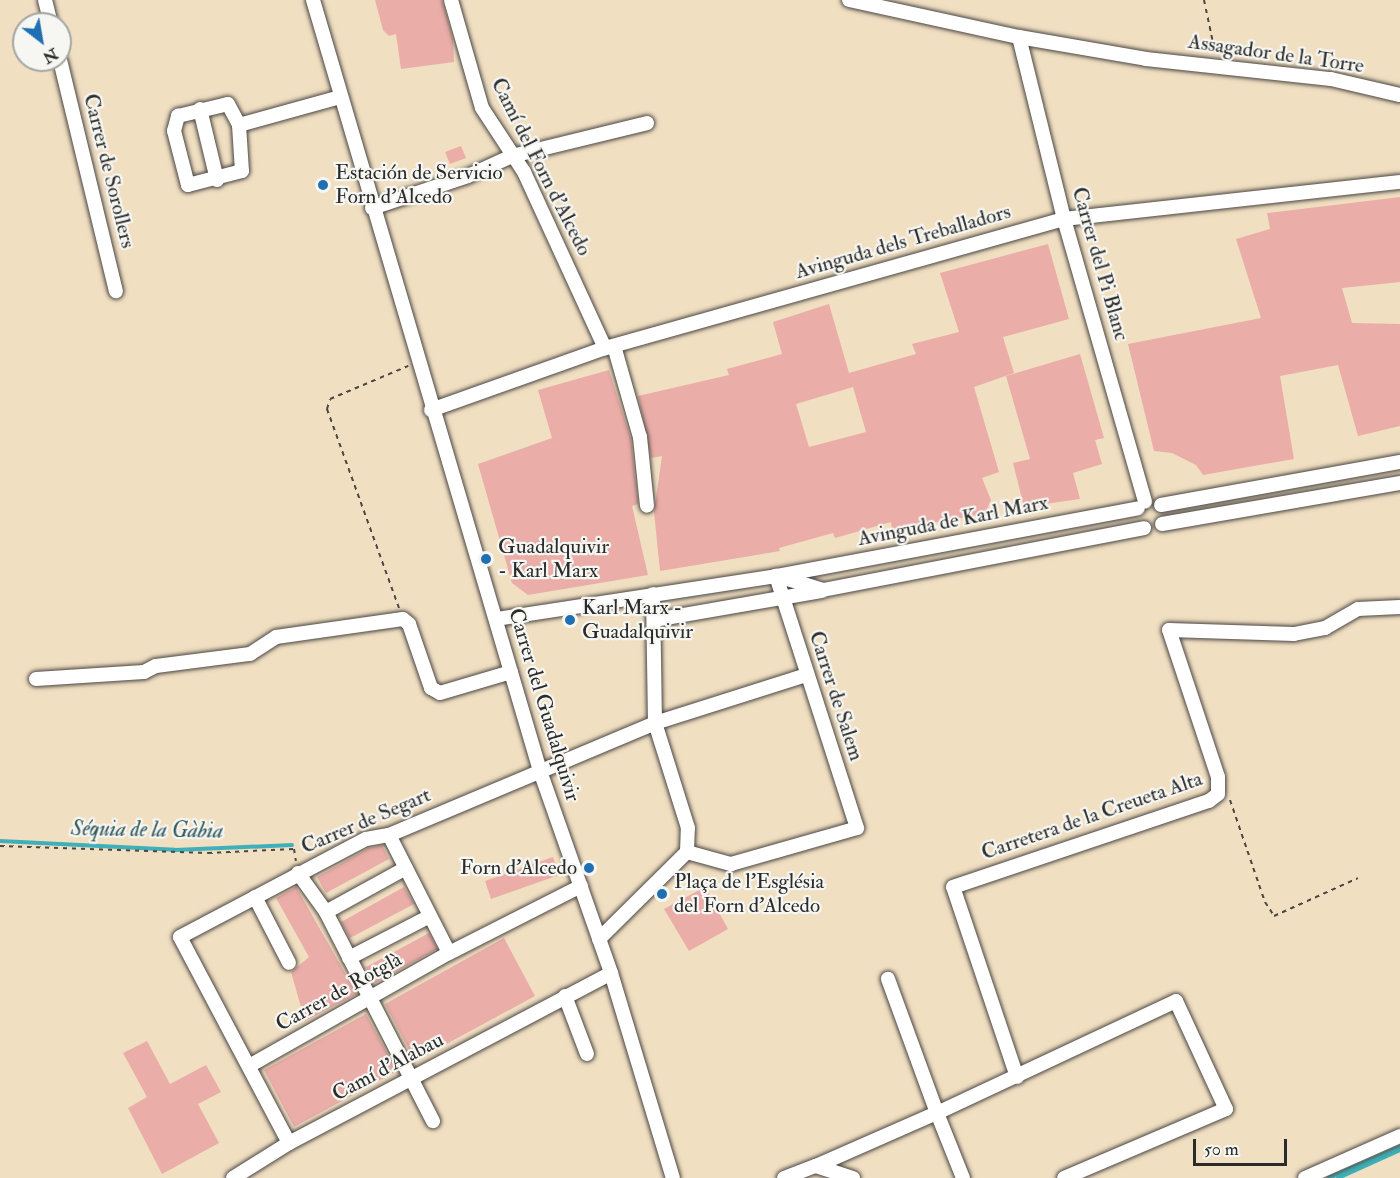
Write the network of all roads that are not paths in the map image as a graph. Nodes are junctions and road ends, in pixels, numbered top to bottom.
1 (313, 0) edge
2 (451, 0) edge
3 (849, 0) edge
4 (902, 6) edge
5 (1019, 37) junction
6 (63, 72) edge
7 (1400, 95) edge
8 (340, 97) junction
9 (200, 109) junction
10 (647, 123) dead end
11 (239, 125) junction
12 (512, 156) junction
13 (217, 180) junction
14 (1400, 182) edge
15 (372, 208) junction
16 (1064, 219) junction
17 (117, 291) dead end
18 (610, 347) junction
19 (431, 410) junction
20 (1400, 462) edge
21 (1400, 483) edge
22 (1142, 505) junction
23 (1161, 505) junction
24 (647, 506) dead end
25 (1162, 524) junction
26 (1144, 528) junction
27 (776, 576) junction
28 (823, 590) junction
29 (653, 594) junction
30 (783, 598) junction
31 (1400, 607) edge
32 (496, 619) junction
33 (655, 620) junction
34 (511, 672) junction
35 (806, 675) junction
36 (36, 680) dead end
37 (655, 723) junction
38 (540, 771) junction
39 (389, 835) junction
40 (687, 852) junction
41 (406, 868) junction
42 (298, 873) junction
43 (581, 886) junction
44 (255, 897) junction
45 (326, 912) junction
46 (430, 916) junction
47 (599, 939) junction
48 (449, 954) junction
49 (349, 958) junction
50 (290, 963) dead end
51 (611, 973) junction
52 (888, 979) dead end
53 (566, 996) junction
54 (370, 998) junction
55 (586, 1054) dead end
56 (249, 1066) junction
57 (1017, 1077) junction
58 (411, 1078) junction
59 (937, 1113) junction
60 (433, 1121) dead end
61 (1400, 1136) edge
62 (290, 1143) junction
63 (816, 1166) junction
64 (232, 1178) edge
65 (673, 1178) edge
66 (784, 1178) edge
67 (853, 1178) edge
68 (963, 1178) edge
69 (1064, 1178) edge
70 (1305, 1178) edge

1 - 8 street, Carrer del Guadalquivir
2 - 12 street, Camí del Forn d'Alcedo
3 - 4 street, Assagador de la Torre
4 - 5 street, Assagador de la Torre
5 - 7 street, Assagador de la Torre
5 - 16 street, Carrer del Pi Blanc
6 - 17 street, Carrer de Sorollers
8 - 11 street
8 - 15 street, Carrer del Guadalquivir
9 - 11 street
9 - 13 street
9 - 13 street
10 - 12 street
11 - 13 street
12 - 15 street
12 - 18 street, Camí del Forn d'Alcedo
14 - 16 street, Avinguda dels Treballadors
15 - 19 street, Carrer del Guadalquivir
16 - 18 street, Avinguda dels Treballadors
16 - 22 street, Carrer del Pi Blanc
18 - 19 street, Avinguda dels Treballadors
18 - 24 street, Camí del Forn d'Alcedo
19 - 32 street, Carrer del Guadalquivir
20 - 23 street
21 - 25 street
22 - 23 street
22 - 26 street
22 - 27 street, Avinguda de Karl Marx
23 - 25 street
25 - 26 street
26 - 28 street, Avinguda de Karl Marx
27 - 28 street, Avinguda de Karl Marx
27 - 29 street, Avinguda de Karl Marx
27 - 30 street, Carrer de Salem
28 - 30 street, Avinguda de Karl Marx
29 - 32 street, Avinguda de Karl Marx
29 - 33 street
30 - 33 street, Avinguda de Karl Marx
30 - 35 street, Carrer de Salem
31 - 57 street, Carretera de la Creueta Alta
32 - 34 street, Carrer del Guadalquivir
33 - 37 street
34 - 36 street
34 - 38 street, Carrer del Guadalquivir
35 - 37 street, Carrer de Segart
35 - 40 street, Carrer de Salem
37 - 38 street, Carrer de Segart
37 - 40 street
38 - 39 street, Carrer de Segart
38 - 43 street, Carrer del Guadalquivir
39 - 41 street
39 - 42 street, Carrer de Segart
40 - 47 street
41 - 45 street
41 - 46 street
42 - 44 street, Carrer de Segart
42 - 45 street
43 - 47 street, Carrer del Guadalquivir
43 - 48 street, Carrer de Rotglà
44 - 50 street
44 - 56 street, Carrer de Segart
45 - 49 street
46 - 48 street
46 - 49 street
47 - 51 street, Carrer del Guadalquivir
48 - 54 street, Carrer de Rotglà
49 - 54 street
51 - 53 street, Camí d'Alabau
51 - 65 street, Carrer del Guadalquivir
52 - 59 street
53 - 55 street
53 - 58 street, Camí d'Alabau
54 - 56 street, Carrer de Rotglà
54 - 58 street
56 - 62 street
57 - 59 street
57 - 69 street
58 - 60 street
58 - 62 street, Camí d'Alabau
59 - 63 street
59 - 68 street
61 - 70 street
62 - 64 street, Camí d'Alabau
63 - 66 street
63 - 67 street

